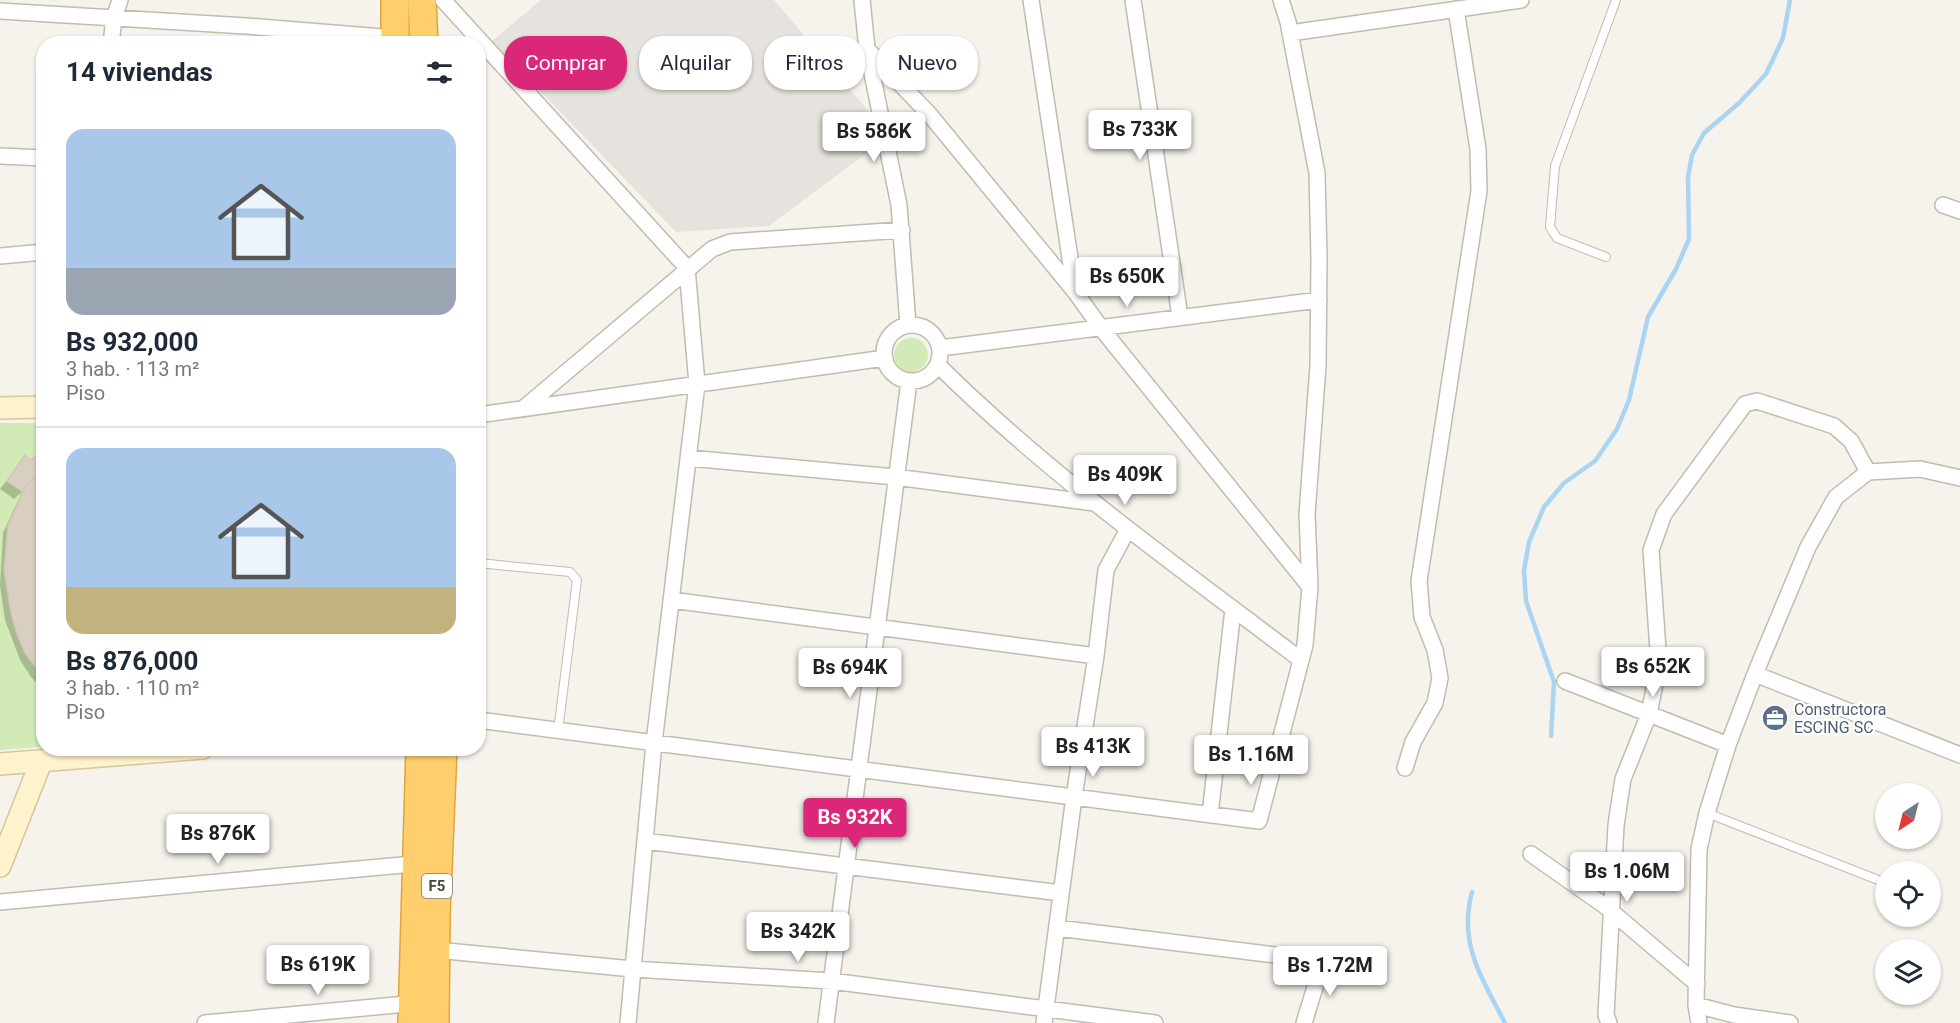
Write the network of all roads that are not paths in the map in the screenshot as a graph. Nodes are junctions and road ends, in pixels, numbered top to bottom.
1 (120, 0) edge
2 (395, 0) edge
3 (422, 0) edge
4 (442, 0) edge
5 (862, 0) edge
6 (1031, 0) edge
7 (1133, 0) edge
8 (1281, 0) edge
9 (1521, 0) edge
10 (1616, 0) edge
11 (1456, 9) junction
12 (0, 11) edge
13 (114, 18) junction
14 (1290, 33) junction
15 (112, 36) edge
16 (334, 36) edge
17 (395, 36) edge
18 (423, 36) edge
19 (475, 36) edge
20 (486, 48) edge
21 (867, 49) junction
22 (0, 156) edge
23 (36, 158) edge
24 (1943, 205) dead end
25 (1960, 211) edge
26 (902, 230) junction
27 (36, 253) edge
28 (0, 256) edge
29 (1606, 257) dead end
30 (687, 268) junction
31 (1076, 293) junction
32 (1319, 300) junction
33 (1180, 317) junction
34 (908, 325) junction
35 (1101, 328) junction
36 (940, 348) junction
37 (885, 358) junction
38 (938, 365) junction
39 (909, 381) junction
40 (697, 384) junction
41 (36, 407) edge
42 (525, 407) junction
43 (0, 408) edge
44 (486, 414) edge
45 (689, 458) junction
46 (1868, 472) junction
47 (895, 477) junction
48 (1960, 478) edge
49 (1094, 502) junction
50 (1128, 529) junction
51 (486, 564) edge
52 (1310, 587) junction
53 (671, 600) junction
54 (1233, 609) junction
55 (876, 627) junction
56 (1096, 656) junction
57 (1301, 660) junction
58 (1755, 674) junction
59 (1565, 681) dead end
60 (1648, 714) junction
61 (486, 721) edge
62 (558, 731) junction
63 (654, 743) junction
64 (1728, 746) junction
65 (1960, 755) edge
66 (110, 756) edge
67 (421, 756) edge
68 (442, 756) edge
69 (41, 762) junction
70 (0, 764) edge
71 (1406, 768) dead end
72 (858, 770) junction
73 (1074, 797) junction
74 (1707, 813) junction
75 (1210, 815) junction
76 (645, 841) junction
77 (1532, 854) dead end
78 (428, 862) junction
79 (846, 865) junction
80 (0, 866) edge
81 (1875, 879) edge
82 (1061, 893) junction
83 (0, 902) edge
84 (1611, 911) junction
85 (1056, 928) junction
86 (436, 950) junction
87 (633, 969) junction
88 (831, 981) junction
89 (1697, 984) junction
90 (1696, 1005) junction
91 (424, 1012) edge
92 (1045, 1017) edge
93 (205, 1023) edge
94 (628, 1023) edge
95 (826, 1023) edge
96 (1155, 1023) edge
97 (1304, 1023) edge
98 (1608, 1023) edge
99 (1699, 1023) edge
100 (1790, 1023) edge

1 - 13 street
2 - 17 highway
3 - 18 highway
4 - 19 street
5 - 21 street
6 - 31 street
7 - 33 street
8 - 14 street
9 - 11 street
10 - 29 lane
11 - 14 street
11 - 71 street
12 - 13 street
13 - 15 street
13 - 16 street
14 - 32 street
20 - 30 street
21 - 26 street
21 - 31 street
22 - 23 street
24 - 25 street
26 - 30 street
26 - 34 street
27 - 28 street
30 - 40 street
30 - 42 street
31 - 35 street
32 - 33 street
32 - 52 street
33 - 35 street
34 - 36 street
34 - 37 street
35 - 36 street
35 - 52 street
36 - 38 street
37 - 39 street
37 - 40 street
38 - 39 street
38 - 49 street
39 - 47 street
40 - 42 street
40 - 45 street
41 - 43 street
42 - 44 street
45 - 47 street
45 - 53 street
46 - 48 street
46 - 58 street
46 - 60 street
47 - 49 street
47 - 55 street
49 - 50 street
50 - 54 street
50 - 56 street
51 - 62 lane
52 - 57 street
53 - 55 street
53 - 63 street
54 - 57 street
54 - 75 street
55 - 56 street
55 - 72 street
56 - 73 street
57 - 75 street
58 - 64 street
58 - 65 street
59 - 60 street
60 - 64 street
60 - 84 street
61 - 62 street
62 - 63 street
63 - 72 street
63 - 76 street
64 - 74 street
66 - 69 street
67 - 78 highway, F5
68 - 78 highway, F5
69 - 70 street
69 - 80 street
72 - 73 street
72 - 79 street
73 - 75 street
73 - 82 street
74 - 81 lane
74 - 89 street
76 - 79 street
76 - 87 street
77 - 84 street
78 - 83 street
78 - 86 highway, F5
78 - 91 highway, F5
79 - 82 street
79 - 88 street
82 - 85 street
84 - 89 street
84 - 98 street
85 - 92 street
85 - 97 street
86 - 87 street
86 - 91 highway, F5
87 - 88 street
87 - 94 street
88 - 92 street
88 - 95 street
89 - 90 street
90 - 99 street
90 - 100 street
91 - 93 street
92 - 96 street

